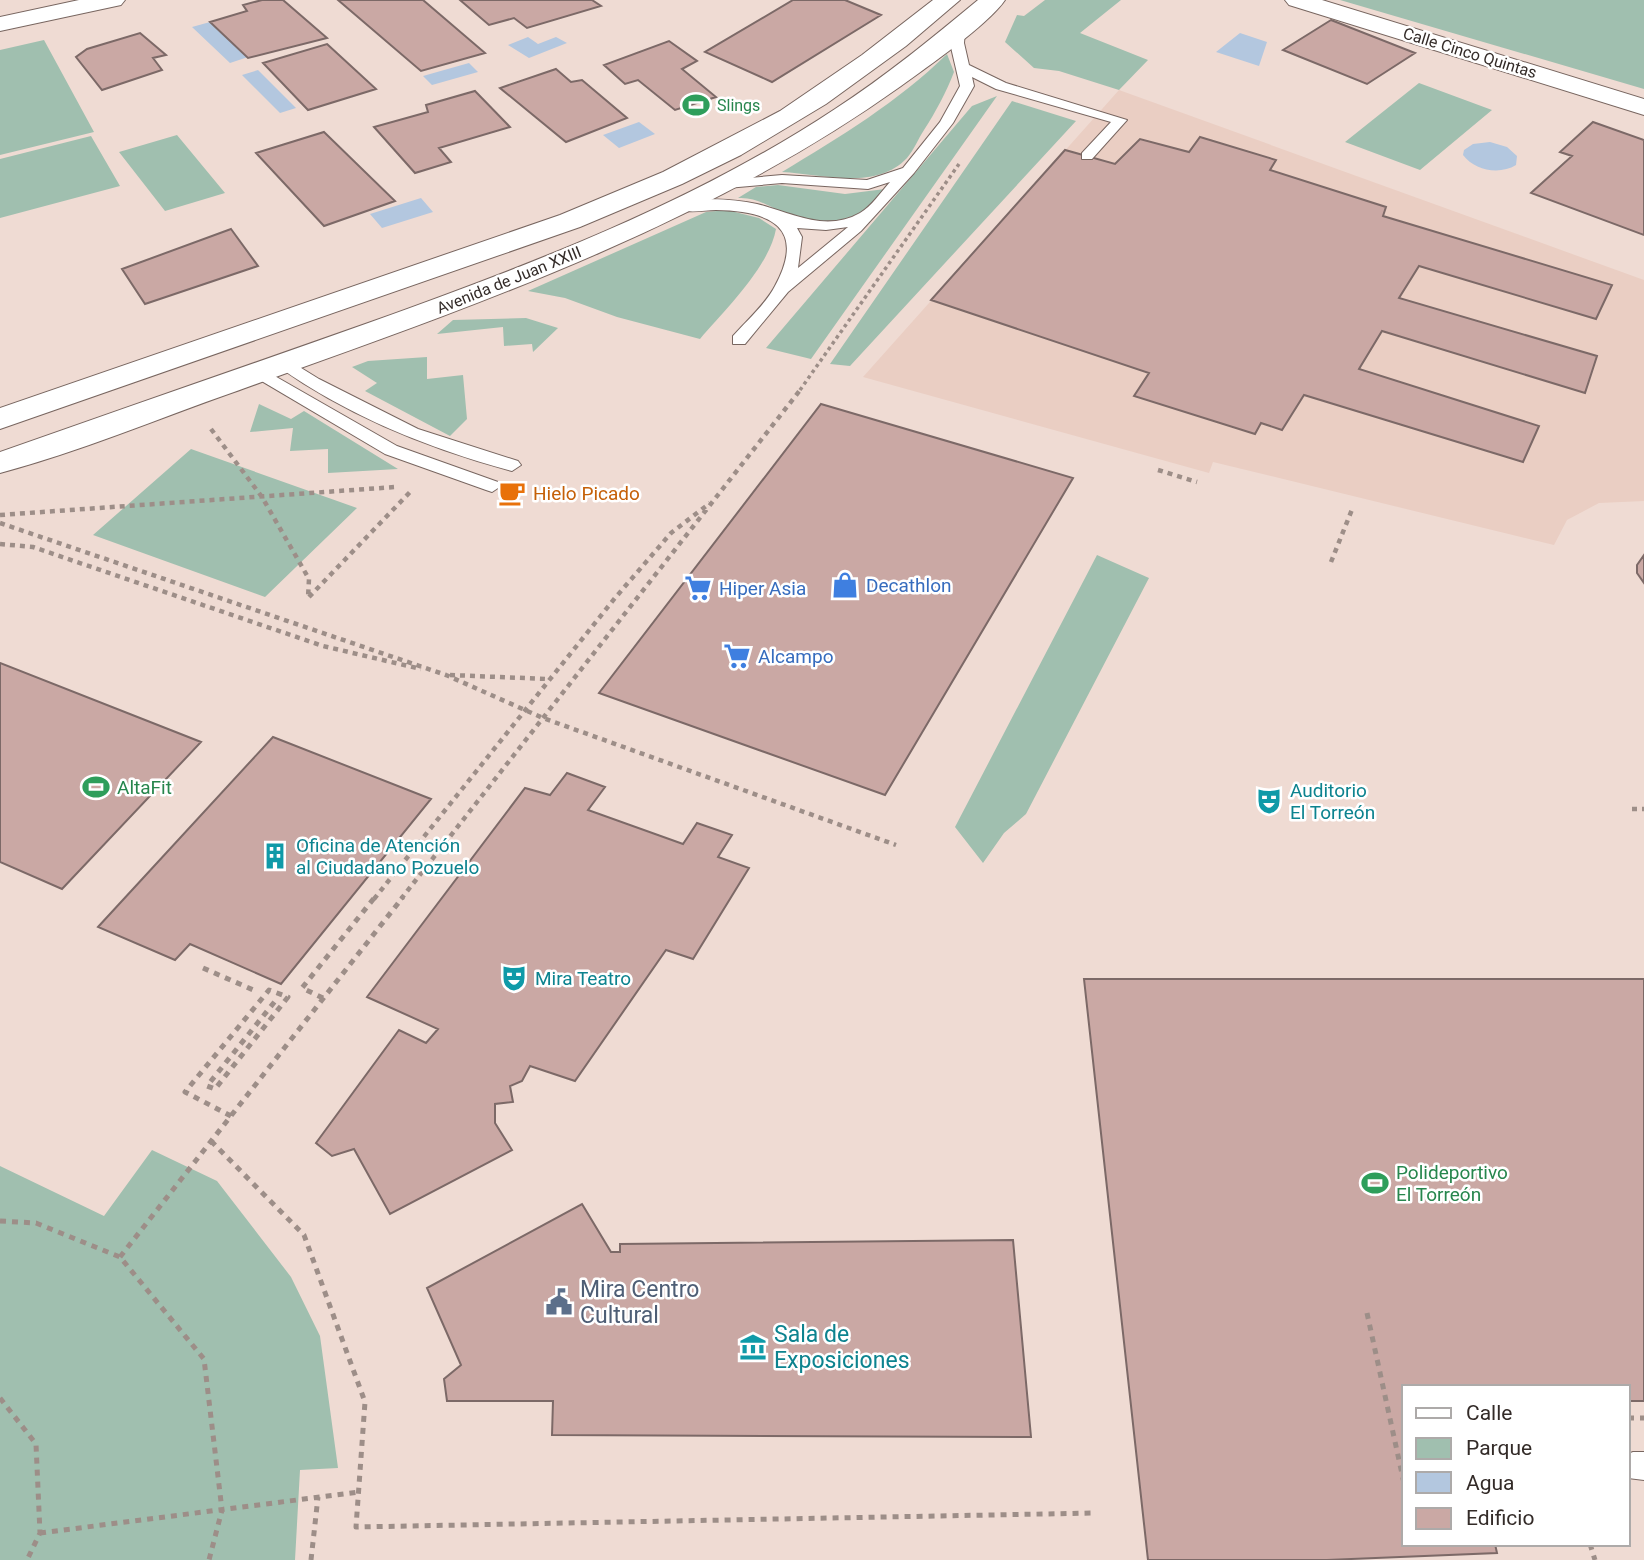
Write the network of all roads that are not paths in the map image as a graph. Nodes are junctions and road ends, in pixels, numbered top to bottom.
1 (113, 0) edge
2 (948, 0) edge
3 (1297, 0) edge
4 (976, 15) edge
5 (0, 24) edge
6 (965, 68) junction
7 (1011, 88) junction
8 (957, 107) junction
9 (1644, 107) edge
10 (1087, 156) dead end
11 (909, 170) junction
12 (727, 184) junction
13 (682, 206) junction
14 (867, 216) junction
15 (788, 221) junction
16 (782, 289) junction
17 (739, 340) dead end
18 (272, 367) junction
19 (0, 419) edge
20 (0, 463) edge
21 (512, 466) dead end
22 (492, 486) dead end

1 - 5 main road
2 - 19 main road, Avenida de Juan XXIII
3 - 9 main road, Calle Cinco Quintas
4 - 6 lane
4 - 12 main road, Avenida de Juan XXIII
6 - 7 lane
6 - 8 lane
7 - 8 lane
7 - 10 lane
8 - 11 lane
11 - 12 lane
11 - 14 lane
12 - 13 main road, Avenida de Juan XXIII
13 - 15 lane
13 - 18 main road, Avenida de Juan XXIII
14 - 15 lane
14 - 16 lane
15 - 16 lane
16 - 17 lane
18 - 20 main road, Avenida de Juan XXIII
18 - 21 lane
18 - 22 lane

